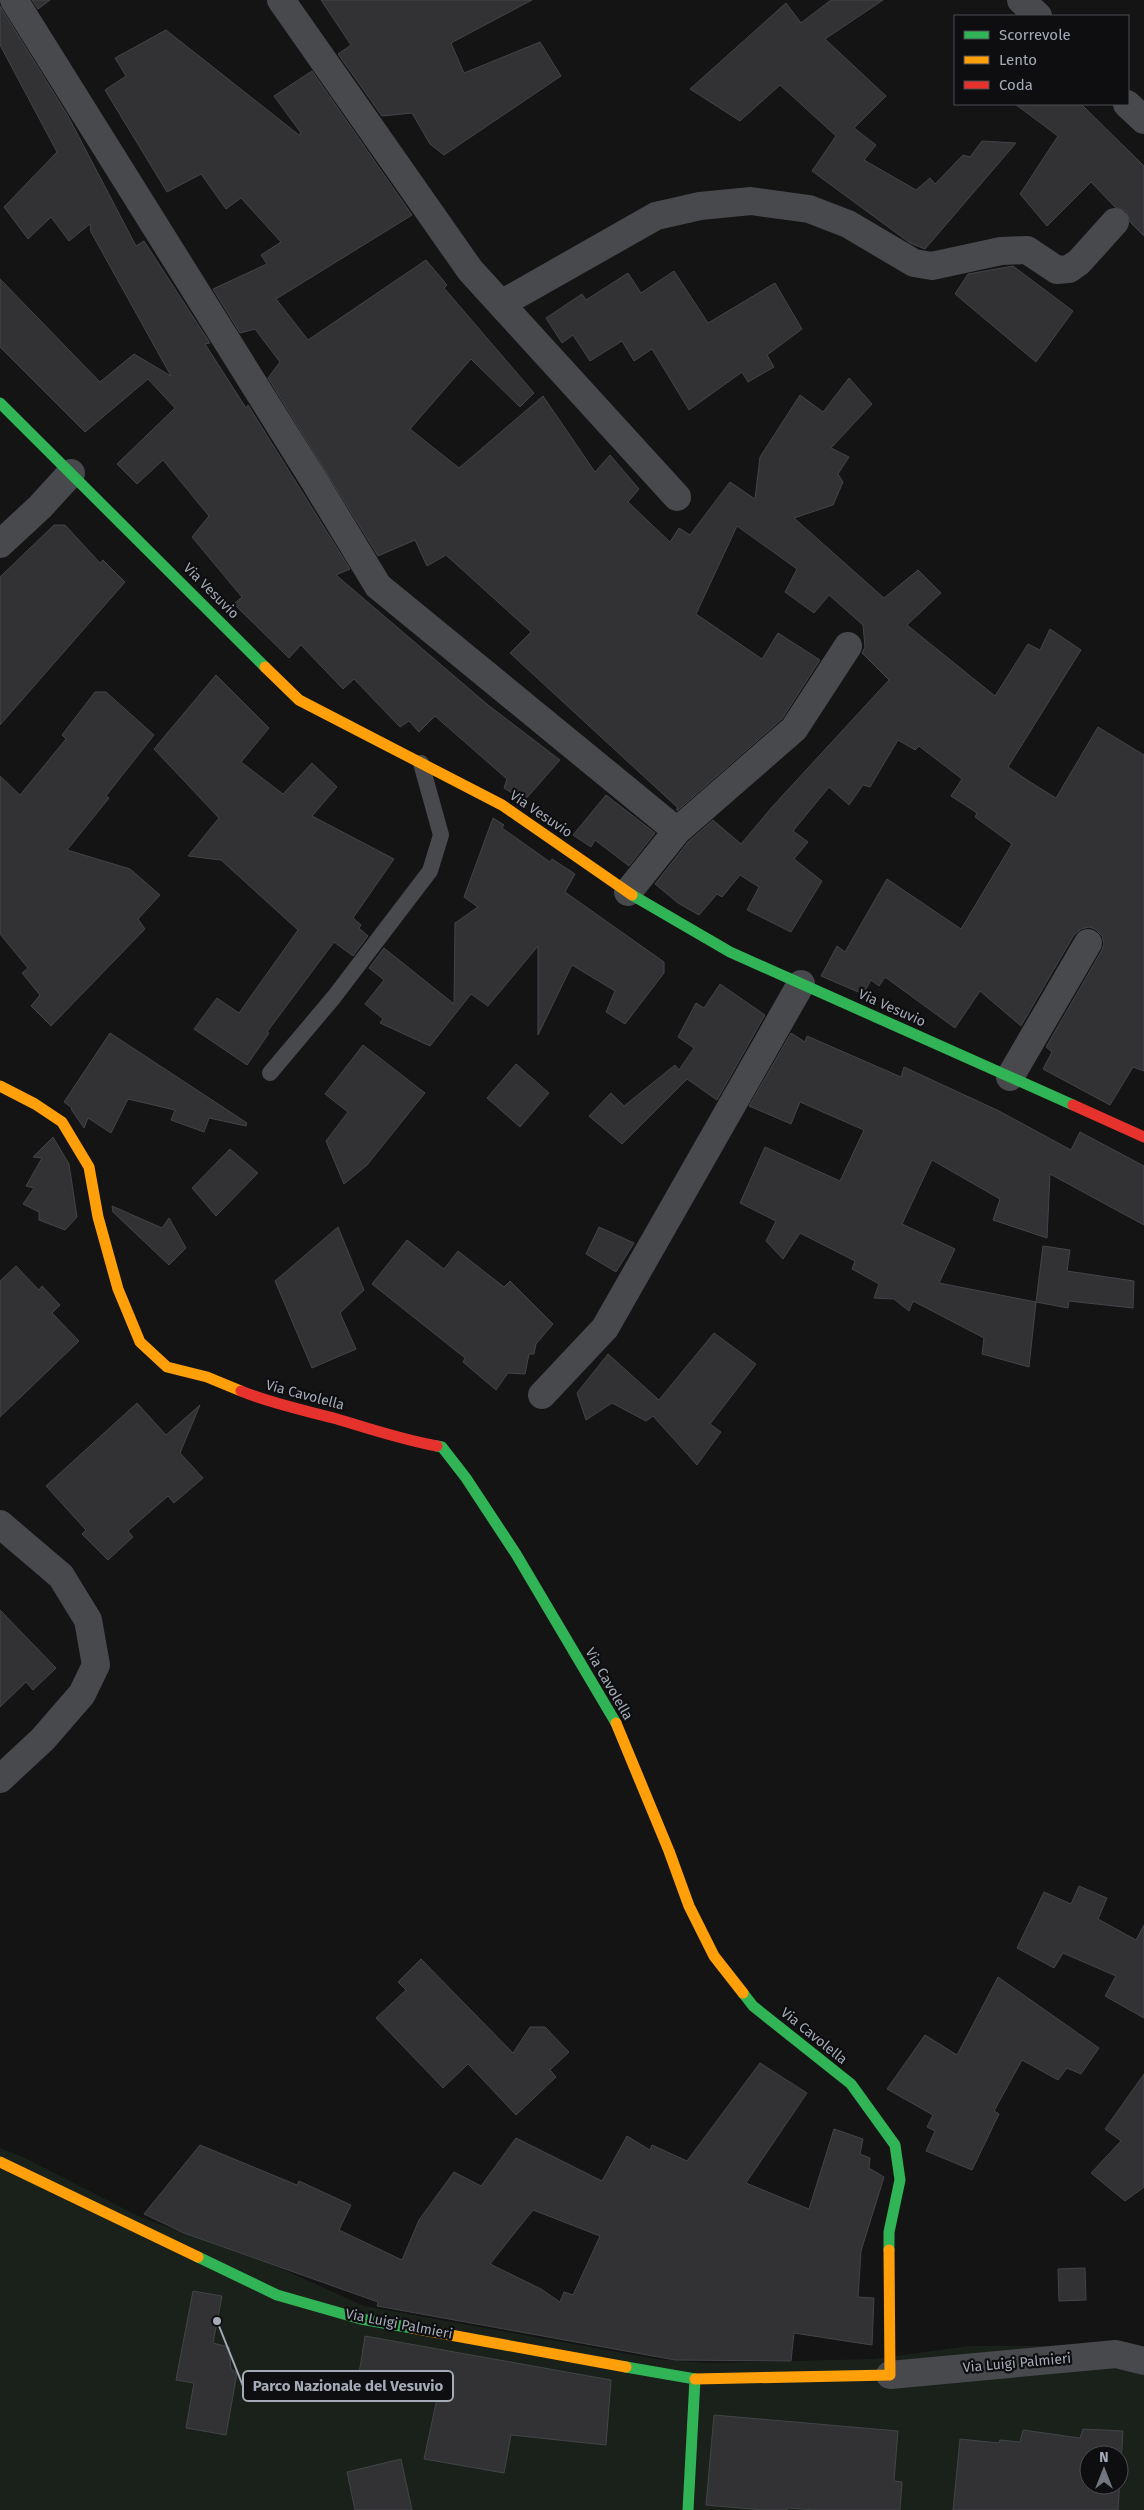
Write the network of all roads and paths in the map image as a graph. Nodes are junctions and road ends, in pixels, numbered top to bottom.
1 (14, 0) edge
2 (281, 0) edge
3 (1021, 0) edge
4 (1037, 15) edge
5 (1128, 105) edge
6 (1144, 120) edge
7 (1115, 222) dead end
8 (501, 304) junction
9 (0, 403) edge
10 (70, 473) junction
11 (676, 497) dead end
12 (0, 544) edge
13 (848, 646) dead end
14 (422, 763) junction
15 (677, 831) junction
16 (628, 892) junction
17 (1088, 943) dead end
18 (801, 984) junction
19 (270, 1073) dead end
20 (1010, 1077) junction
21 (0, 1086) edge
22 (1144, 1137) edge
23 (542, 1395) dead end
24 (0, 1524) edge
25 (0, 1779) edge
26 (0, 2162) edge
27 (1144, 2361) edge
28 (890, 2375) junction
29 (695, 2379) junction
30 (688, 2510) edge

1 - 15 street
2 - 8 street
3 - 4 street
5 - 6 street
7 - 8 street
8 - 11 street
9 - 10 street, Via Vesuvio
10 - 12 street
10 - 14 street, Via Vesuvio
13 - 15 street
14 - 16 street, Via Vesuvio
14 - 19 lane
15 - 16 street
16 - 18 street, Via Vesuvio
17 - 20 street
18 - 20 street, Via Vesuvio
18 - 23 street
20 - 22 street, Via Vesuvio
21 - 28 street, Via Cavolella
24 - 25 street
26 - 29 street, Via Luigi Palmieri
27 - 28 street, Via Luigi Palmieri
28 - 29 street
29 - 30 street

